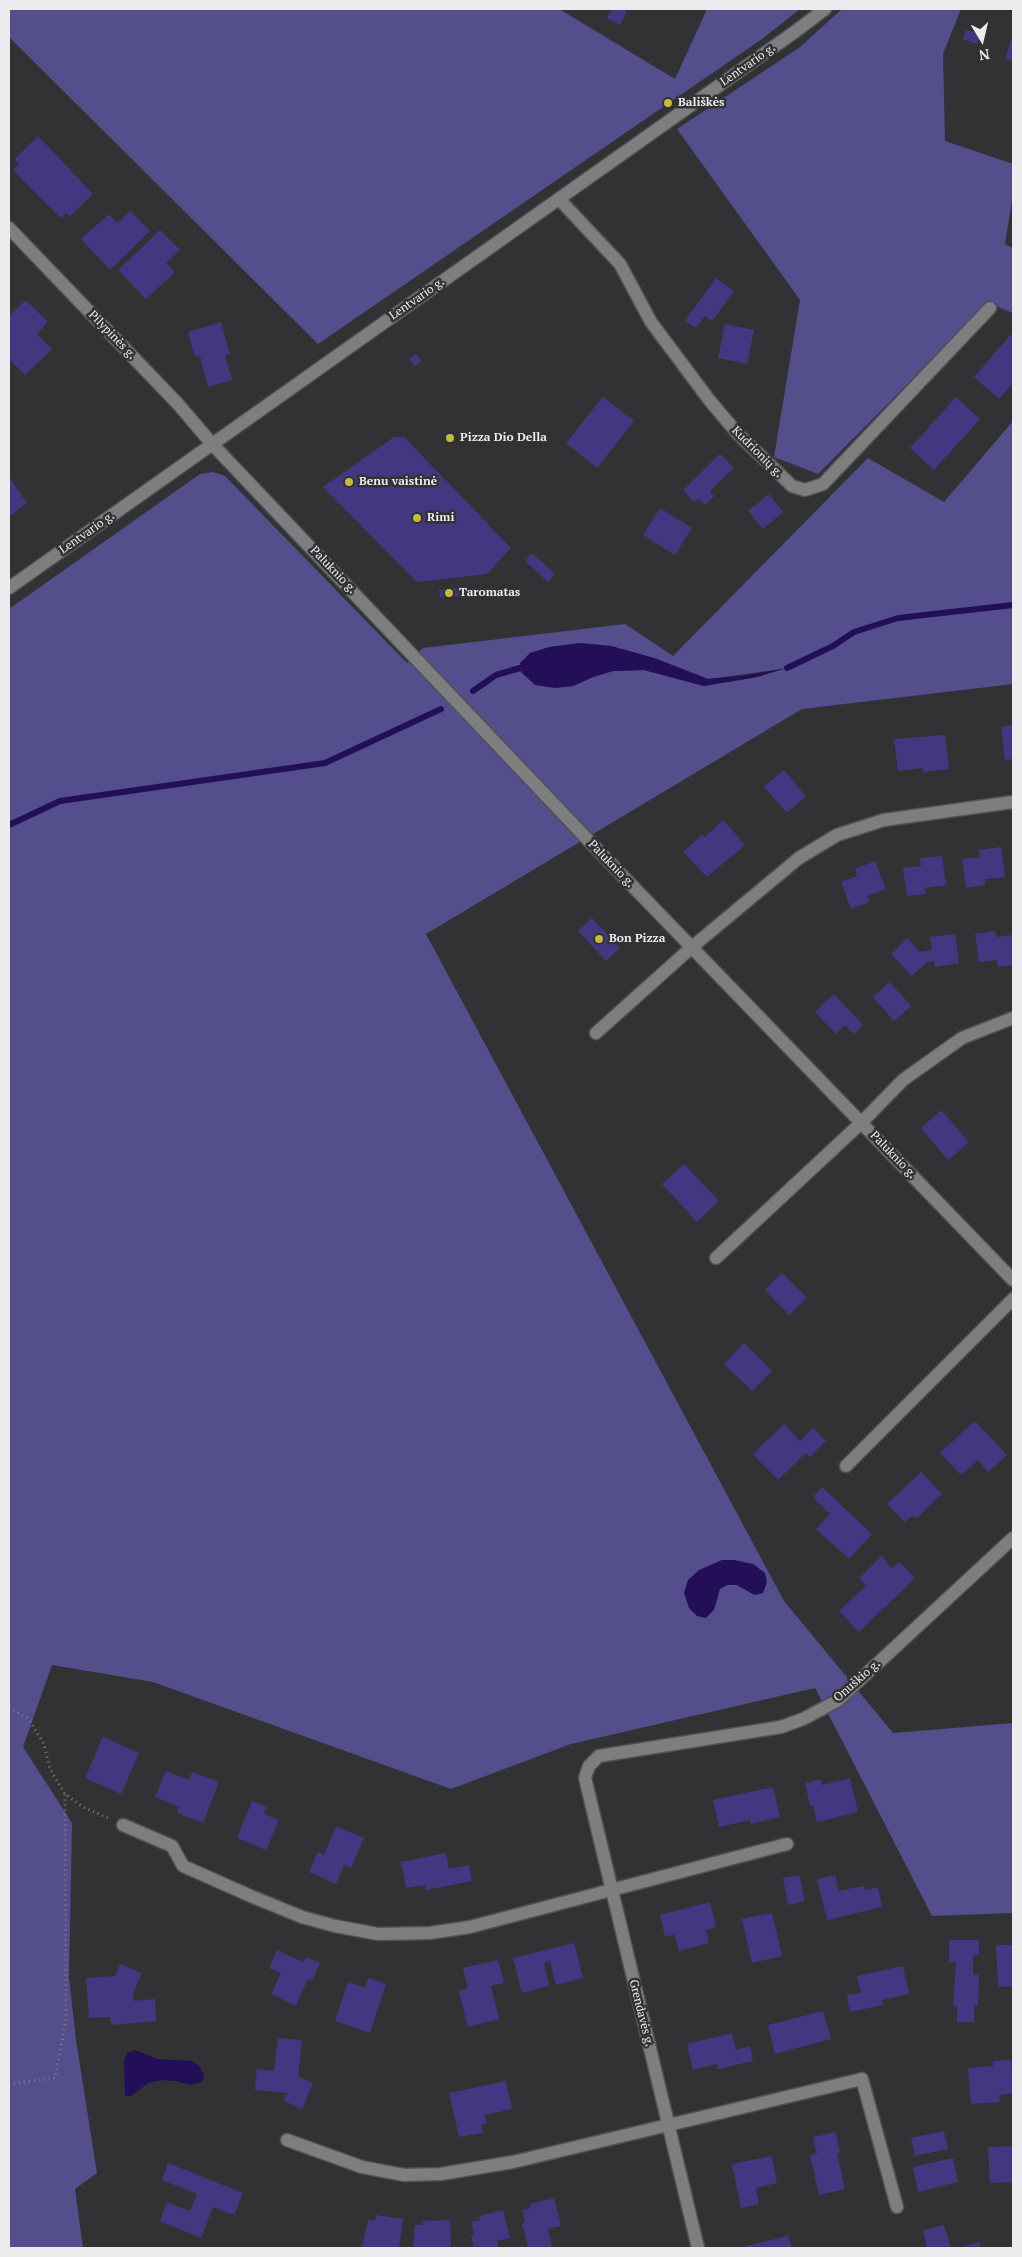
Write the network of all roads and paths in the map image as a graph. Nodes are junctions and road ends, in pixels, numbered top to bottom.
1 (824, 9) edge
2 (559, 199) junction
3 (9, 228) edge
4 (990, 308) dead end
5 (213, 445) junction
6 (9, 588) edge
7 (1013, 802) edge
8 (692, 947) junction
9 (1013, 1018) edge
10 (596, 1033) dead end
11 (862, 1123) junction
12 (716, 1258) dead end
13 (1013, 1280) edge
14 (1013, 1299) edge
15 (846, 1466) dead end
16 (1013, 1538) edge
17 (9, 1708) edge
18 (585, 1778) joint
19 (65, 1794) junction
20 (123, 1825) joint
21 (787, 1844) dead end
22 (611, 1890) junction
23 (9, 2084) edge
24 (668, 2126) junction
25 (287, 2140) dead end
26 (897, 2207) dead end
27 (698, 2248) edge

1 - 2 street, Lentvario g.
2 - 4 street, Kudrionių g.
2 - 5 street, Lentvario g.
3 - 5 street, Pilypinės g.
5 - 6 street, Lentvario g.
5 - 8 street, Paluknio g.
7 - 8 street
8 - 10 street
8 - 11 street, Paluknio g.
9 - 11 street
11 - 12 street
11 - 13 street, Paluknio g.
14 - 15 street
16 - 18 street, Onuškio g.
17 - 19 path
18 - 22 street, Grendavės g.
19 - 20 path
19 - 23 path
20 - 22 street
21 - 22 street
22 - 24 street, Grendavės g.
24 - 25 street
24 - 26 street
24 - 27 street, Grendavės g.

